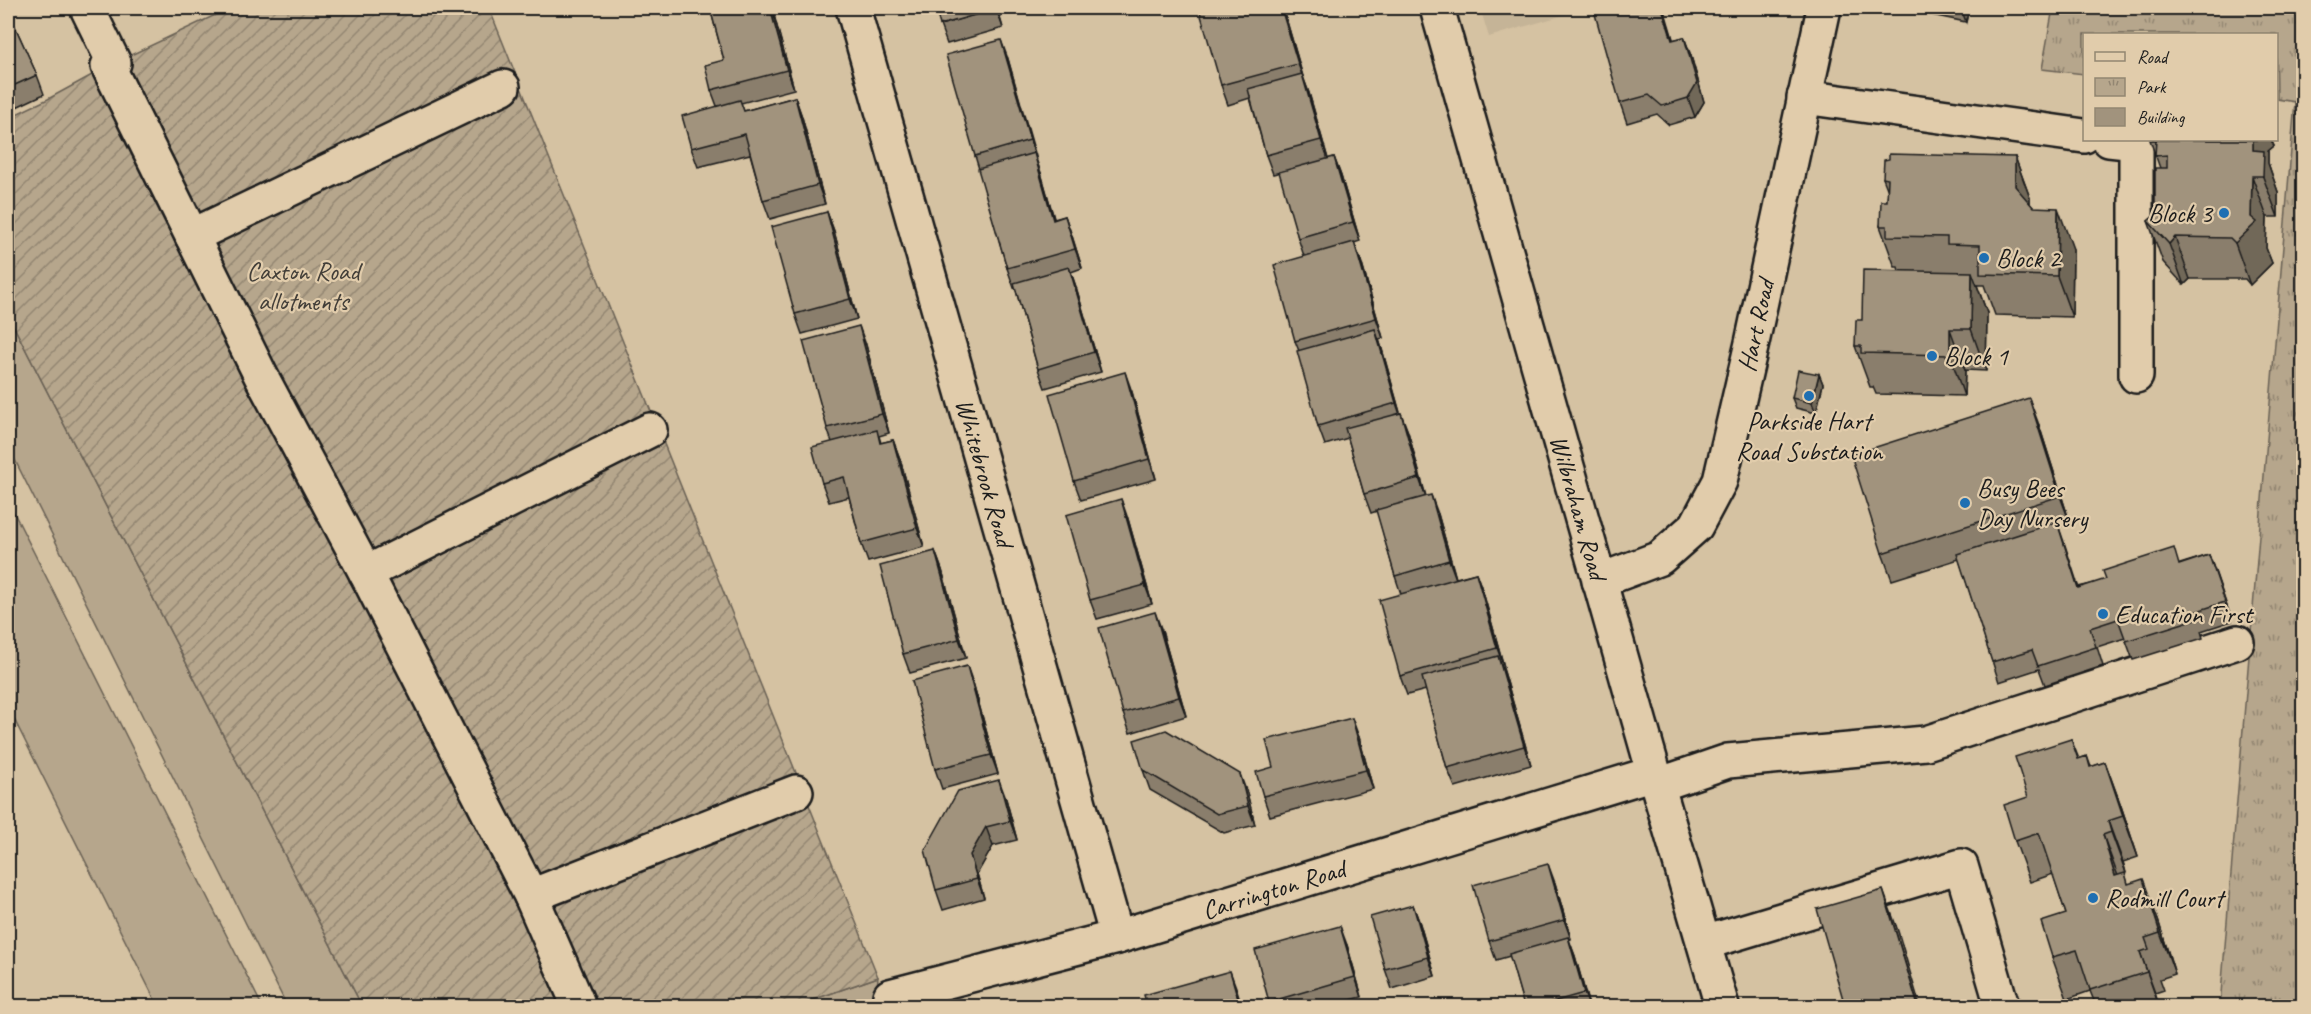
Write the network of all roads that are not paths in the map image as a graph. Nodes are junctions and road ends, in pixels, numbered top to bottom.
1 (87, 8) edge
2 (854, 8) edge
3 (1437, 8) edge
4 (1824, 8) edge
5 (503, 87) dead end
6 (1803, 97) junction
7 (2083, 136) edge
8 (2118, 141) edge
9 (192, 236) junction
10 (2136, 376) dead end
11 (650, 429) dead end
12 (366, 573) junction
13 (1599, 581) junction
14 (2237, 642) dead end
15 (1656, 779) junction
16 (796, 792) dead end
17 (531, 896) junction
18 (1117, 938) junction
19 (1704, 943) junction
20 (890, 996) dead end
21 (579, 1006) edge
22 (1722, 1006) edge
23 (2002, 1006) edge

1 - 9 main road
2 - 18 main road, Whitebrook Road
3 - 13 main road, Wilbraham Road
4 - 6 main road, Hart Road
5 - 9 main road
6 - 7 main road
6 - 13 main road, Hart Road
8 - 10 main road
9 - 12 main road
11 - 12 main road
12 - 17 main road
13 - 15 main road, Wilbraham Road
14 - 15 main road, Carrington Road
15 - 18 main road, Carrington Road
15 - 19 main road, Wilbraham Road
16 - 17 main road
17 - 21 main road
18 - 20 main road, Carrington Road
19 - 22 main road, Wilbraham Road
19 - 23 main road

